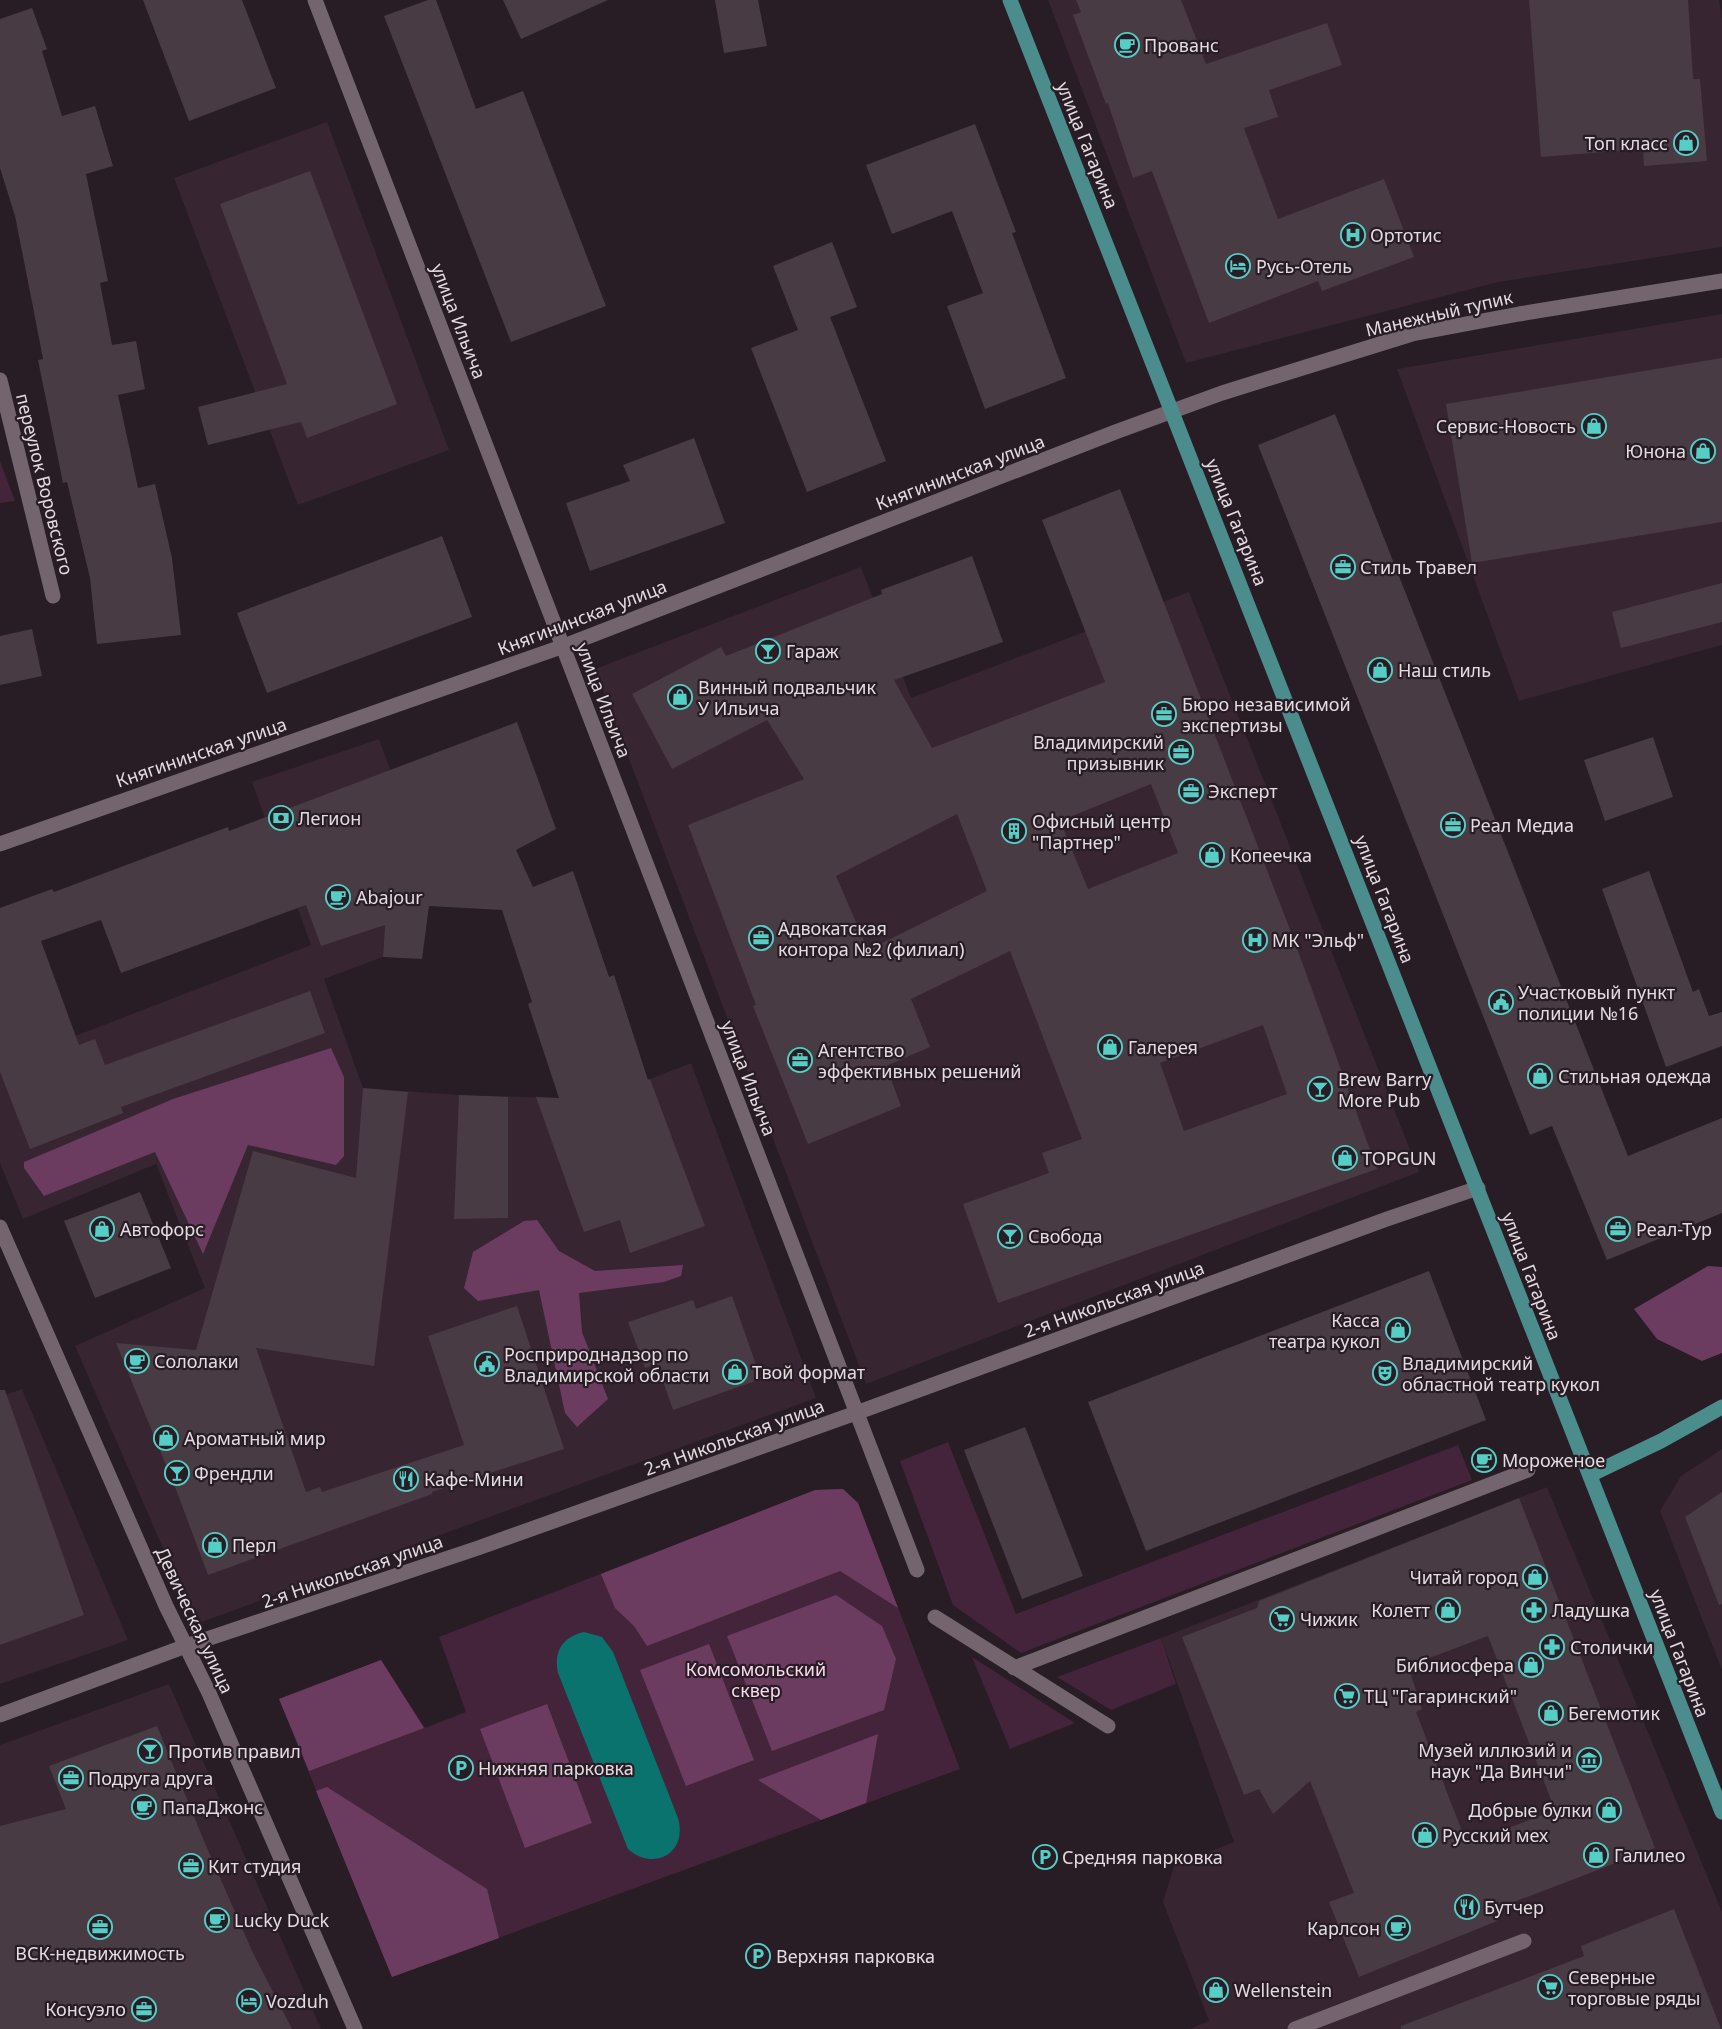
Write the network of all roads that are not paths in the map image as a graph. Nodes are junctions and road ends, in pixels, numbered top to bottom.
1 (315, 0) edge
2 (1010, 0) edge
3 (1722, 281) edge
4 (0, 380) edge
5 (1172, 410) junction
6 (53, 596) dead end
7 (564, 646) junction
8 (0, 844) edge
9 (1478, 1188) junction
10 (0, 1227) edge
11 (1722, 1407) edge
12 (856, 1414) junction
13 (1528, 1470) dead end
14 (1590, 1474) junction
15 (917, 1570) dead end
16 (935, 1617) dead end
17 (186, 1646) junction
18 (1014, 1668) junction
19 (0, 1714) edge
20 (1108, 1726) dead end
21 (1722, 1812) edge
22 (1524, 1941) dead end
23 (356, 2029) edge
24 (1295, 2029) edge

1 - 7 street, улица Ильича
2 - 5 main road, улица Гагарина
3 - 5 street, Манежный тупик
4 - 6 street, переулок Воровского
5 - 7 street, Княгининская улица
5 - 9 main road, улица Гагарина
7 - 8 street, Княгининская улица
7 - 12 street, улица Ильича
9 - 12 street, 2-я Никольская улица
9 - 14 main road, улица Гагарина
10 - 17 street, Девическая улица
11 - 14 main road
12 - 15 street, улица Ильича
12 - 17 street, 2-я Никольская улица
13 - 18 street
14 - 21 main road, улица Гагарина
16 - 18 street
17 - 19 street, 2-я Никольская улица
17 - 23 street, Девическая улица
18 - 20 street
22 - 24 street

